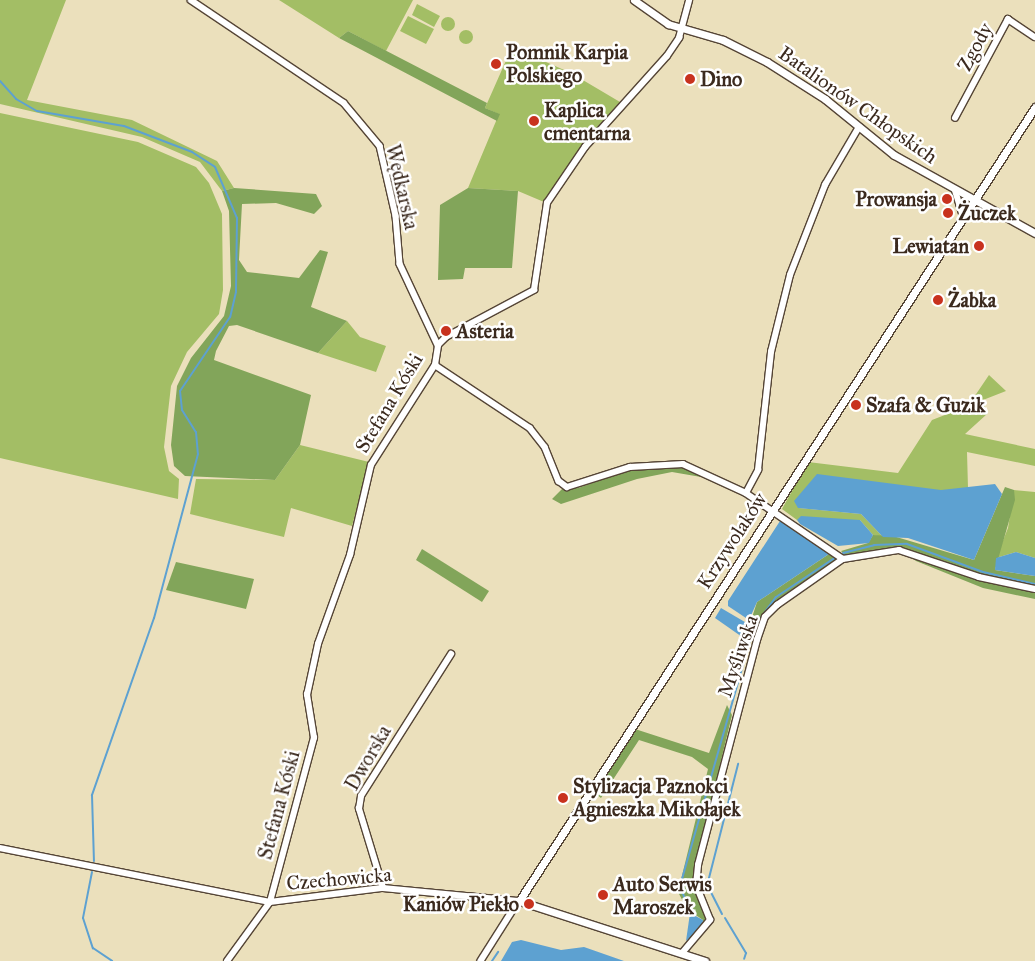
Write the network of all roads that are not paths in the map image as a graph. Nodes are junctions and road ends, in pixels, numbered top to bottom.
1 (634, 0) edge
2 (689, 0) edge
3 (194, 1) edge
4 (680, 28) junction
5 (1035, 37) edge
6 (1035, 107) edge
7 (955, 118) dead end
8 (859, 128) junction
9 (955, 189) junction
10 (973, 199) junction
11 (963, 215) junction
12 (1035, 233) edge
13 (438, 345) junction
14 (434, 365) junction
15 (746, 493) junction
16 (772, 509) junction
17 (843, 559) junction
18 (1035, 589) edge
19 (450, 654) dead end
20 (0, 848) edge
21 (383, 888) junction
22 (519, 901) junction
23 (270, 902) junction
24 (684, 952) junction
25 (227, 961) edge
26 (481, 961) edge
27 (705, 961) edge

1 - 4 street, Batalionów Chłopskich
2 - 4 street
3 - 13 street, Wędkarska
4 - 8 street, Batalionów Chłopskich
4 - 13 street, Stefana Kóski
5 - 7 street, Zgody
6 - 10 street, Krzywolaków
8 - 9 street, Batalionów Chłopskich
8 - 15 street
9 - 10 street, Batalionów Chłopskich
9 - 11 street
10 - 11 street, Krzywolaków
10 - 12 street, Batalionów Chłopskich
11 - 16 street, Krzywolaków
13 - 14 street, Stefana Kóski
14 - 15 street
14 - 23 street, Stefana Kóski
15 - 16 street
16 - 17 street
16 - 22 street, Krzywolaków
17 - 18 street, Myśliwska
17 - 24 street, Myśliwska
19 - 21 street, Dworska
20 - 23 street, Czechowicka
21 - 22 street, Czechowicka
21 - 23 street, Czechowicka
22 - 24 street, Czechowicka
22 - 26 street
23 - 25 street, Stefana Kóski
24 - 27 street, Czechowicka

